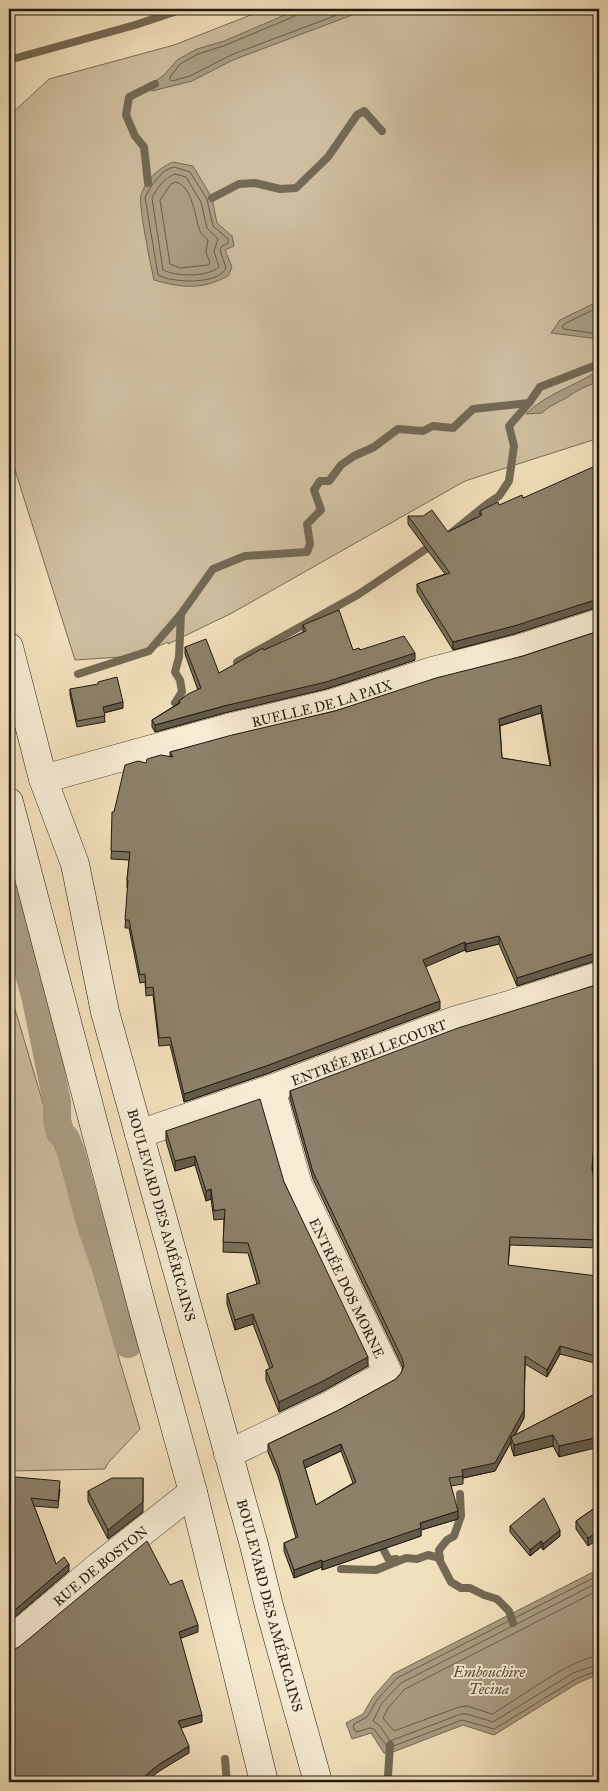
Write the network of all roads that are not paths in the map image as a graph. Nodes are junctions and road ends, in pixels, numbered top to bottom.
1 (599, 623) edge
2 (9, 647) edge
3 (43, 779) junction
4 (9, 802) edge
5 (599, 976) edge
6 (270, 1089) junction
7 (139, 1134) junction
8 (228, 1454) junction
9 (193, 1492) junction
10 (9, 1642) edge
11 (264, 1782) edge
12 (318, 1782) edge

1 - 3 main road, RUELLE DE LA PAIX
2 - 3 main road, BOULEVARD DES AMÉRICAINS
3 - 7 main road, BOULEVARD DES AMÉRICAINS
4 - 9 main road
5 - 6 main road, ENTRÉE BELLECOURT
6 - 7 main road, ENTRÉE BELLECOURT
6 - 8 main road, ENTRÉE DOS MORNE
7 - 8 main road, BOULEVARD DES AMÉRICAINS
8 - 12 main road, BOULEVARD DES AMÉRICAINS
9 - 10 main road, RUE DE BOSTON
9 - 11 main road

